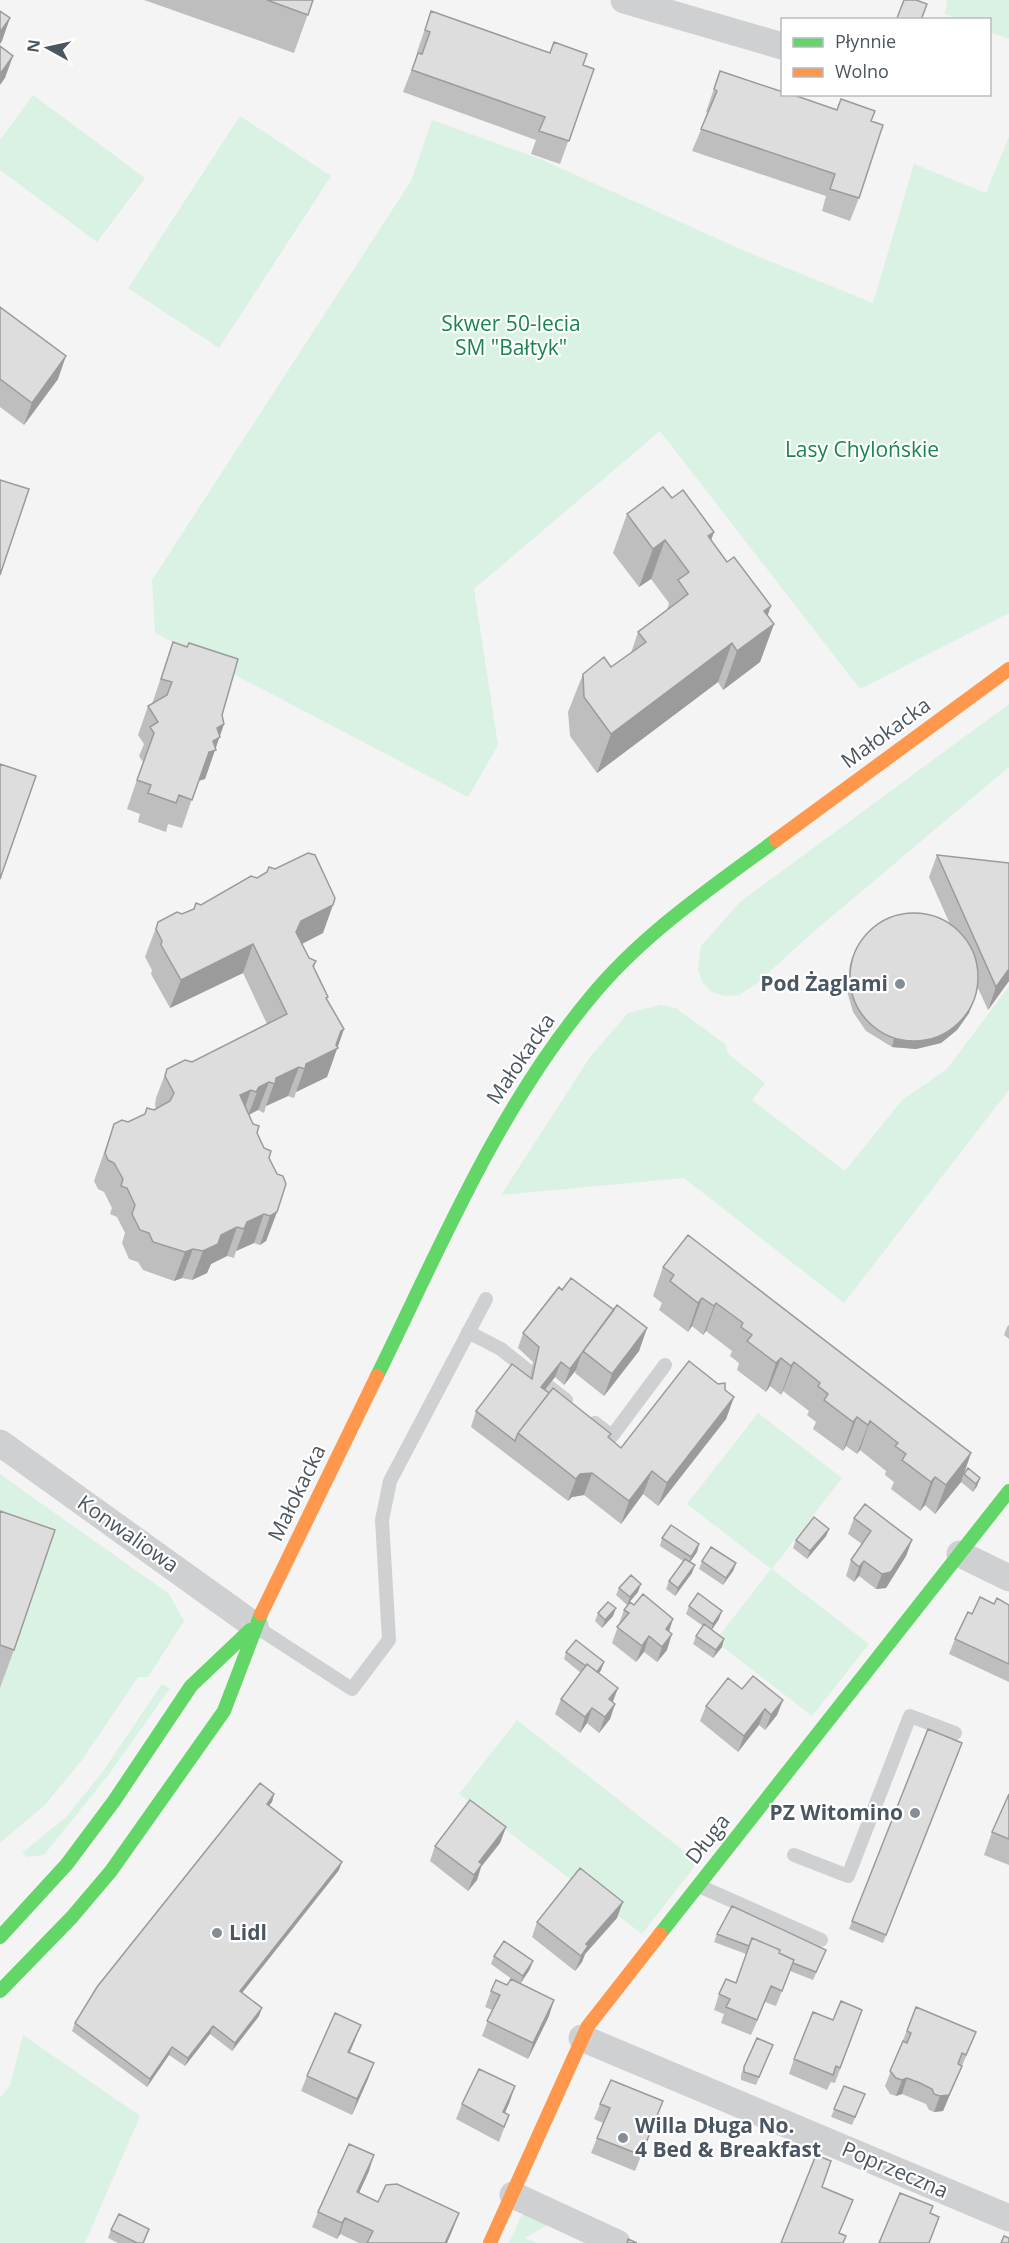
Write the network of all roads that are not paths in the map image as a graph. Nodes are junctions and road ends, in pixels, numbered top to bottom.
1 (624, 0) edge
2 (781, 45) edge
3 (1009, 669) edge
4 (486, 1299) dead end
5 (468, 1332) junction
6 (665, 1365) dead end
7 (531, 1373) edge
8 (548, 1386) edge
9 (0, 1443) edge
10 (1009, 1491) edge
11 (960, 1554) junction
12 (1009, 1578) edge
13 (255, 1626) junction
14 (956, 1733) dead end
15 (794, 1855) dead end
16 (698, 1885) junction
17 (0, 1937) edge
18 (820, 1940) dead end
19 (0, 1991) edge
20 (582, 2038) junction
21 (513, 2195) junction
22 (1009, 2218) edge
23 (490, 2243) edge
24 (618, 2243) edge

1 - 2 street
3 - 13 main road, Małokacka
4 - 5 lane
5 - 7 lane
5 - 13 lane
6 - 8 lane
9 - 13 street, Konwaliowa
10 - 11 main road, Długa
11 - 12 street
11 - 16 main road, Długa
13 - 17 main road, Małokacka
13 - 19 main road, Małokacka
14 - 15 lane
16 - 18 lane
16 - 20 main road, Długa
20 - 21 main road, Długa
20 - 22 street, Poprzeczna
21 - 23 main road, Długa
21 - 24 street

